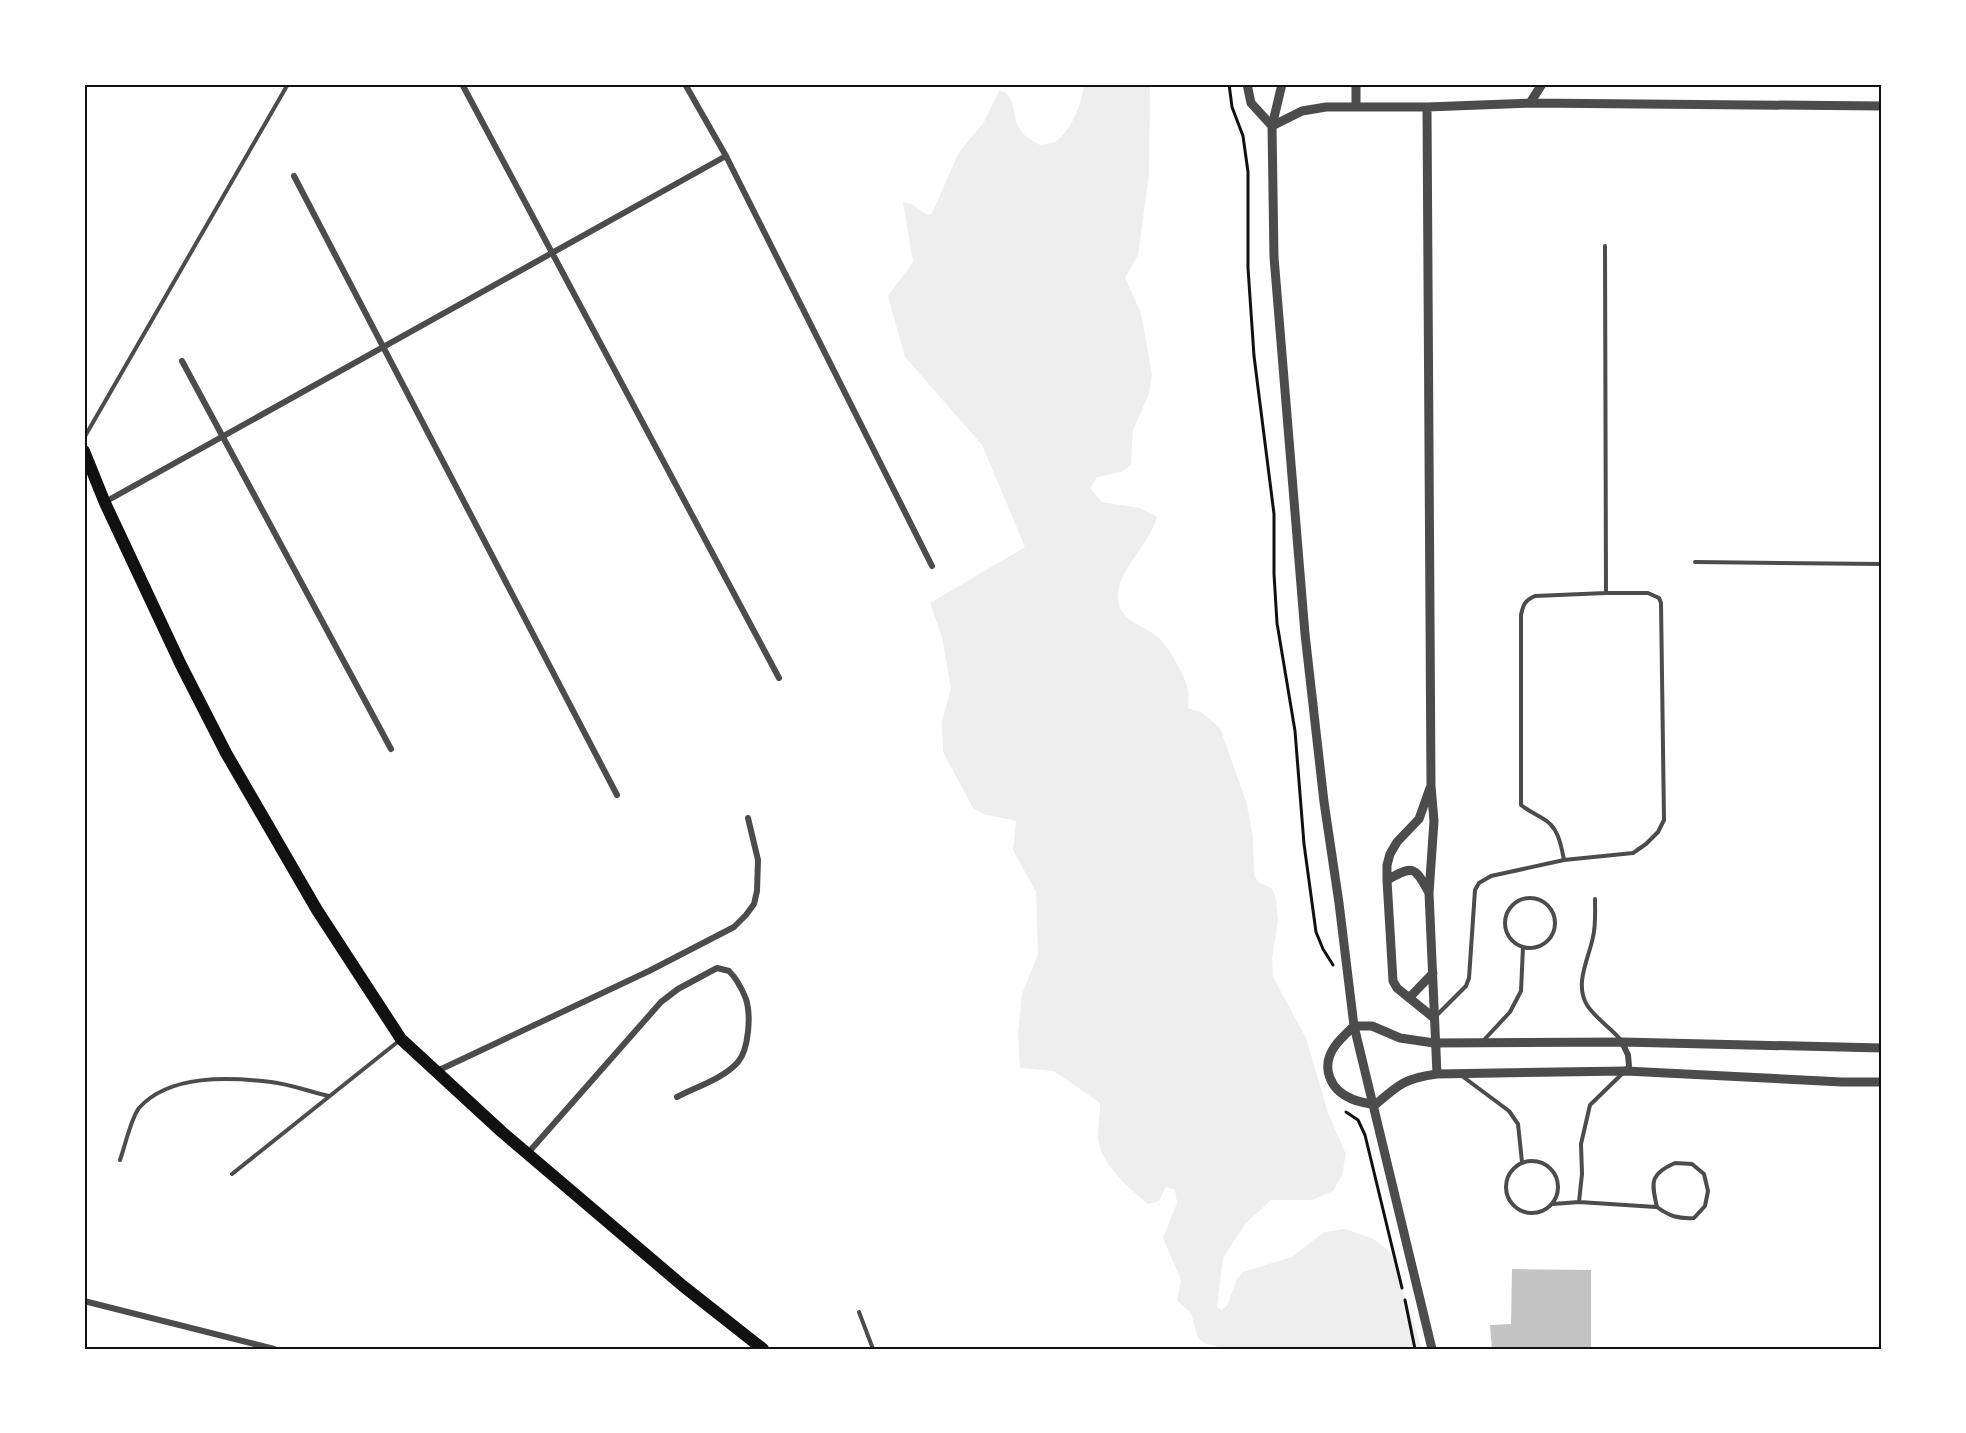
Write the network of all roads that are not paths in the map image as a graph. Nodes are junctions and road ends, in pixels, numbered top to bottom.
1 (288, 84) edge
2 (462, 84) edge
3 (685, 84) edge
4 (1247, 84) edge
5 (1282, 84) edge
6 (1356, 84) edge
7 (1542, 84) edge
8 (1530, 103) junction
9 (1882, 106) edge
10 (1356, 107) junction
11 (1427, 107) junction
12 (1272, 126) junction
13 (726, 156) junction
14 (294, 176) dead end
15 (1605, 246) dead end
16 (552, 253) junction
17 (384, 347) junction
18 (182, 361) dead end
19 (222, 437) junction
20 (84, 438) edge
21 (84, 451) edge
22 (105, 503) junction
23 (1695, 562) dead end
24 (1882, 564) edge
25 (932, 566) dead end
26 (1606, 592) junction
27 (779, 678) dead end
28 (391, 749) dead end
29 (1431, 786) junction
30 (616, 795) dead end
31 (748, 818) dead end
32 (1564, 860) junction
33 (1387, 880) junction
34 (1430, 892) junction
35 (1595, 899) dead end
36 (1524, 947) junction
37 (1433, 973) junction
38 (1409, 998) junction
39 (1434, 1018) junction
40 (1354, 1026) junction
41 (400, 1040) junction
42 (1482, 1042) junction
43 (1622, 1042) junction
44 (1434, 1043) junction
45 (1882, 1048) edge
46 (1626, 1071) junction
47 (435, 1072) junction
48 (1437, 1074) junction
49 (1460, 1074) junction
50 (1882, 1082) edge
51 (329, 1096) junction
52 (676, 1097) dead end
53 (1375, 1105) junction
54 (528, 1153) junction
55 (120, 1160) dead end
56 (1522, 1162) junction
57 (232, 1174) dead end
58 (1579, 1202) junction
59 (1552, 1204) junction
60 (1657, 1207) junction
61 (84, 1301) edge
62 (859, 1312) dead end
63 (246, 1346) edge
64 (274, 1349) edge
65 (763, 1349) edge
66 (873, 1349) edge
67 (1432, 1349) edge

1 - 20 lane
2 - 16 street
3 - 13 street
4 - 12 street
5 - 12 street
6 - 10 street
7 - 8 street
8 - 9 street
8 - 11 street
10 - 11 street
10 - 12 street
11 - 29 street
12 - 40 street
13 - 16 street
13 - 25 street
14 - 17 street
15 - 26 lane
16 - 17 street
16 - 27 street
17 - 19 street
17 - 30 street
18 - 19 street
19 - 22 street
19 - 28 street
21 - 22 main road
22 - 41 main road
23 - 24 lane
26 - 32 lane
26 - 32 lane
29 - 33 street
29 - 34 street
31 - 47 street
32 - 39 lane
33 - 34 street
33 - 38 street
34 - 37 street
35 - 43 lane
36 - 36 lane
36 - 42 lane
37 - 38 street
37 - 39 street
38 - 39 street
39 - 44 street
40 - 44 street
40 - 53 street
40 - 53 street
41 - 47 main road
41 - 51 lane
42 - 43 street
42 - 44 street
43 - 45 street
43 - 46 street
44 - 48 street
46 - 49 street
46 - 50 street
46 - 58 lane
47 - 54 main road
48 - 49 street
48 - 53 street
49 - 56 lane
51 - 55 lane
51 - 57 lane
52 - 54 street
53 - 67 street
54 - 65 main road
56 - 59 lane
56 - 59 lane
58 - 59 lane
58 - 60 lane
60 - 60 lane
61 - 63 street
62 - 66 lane
63 - 64 street

